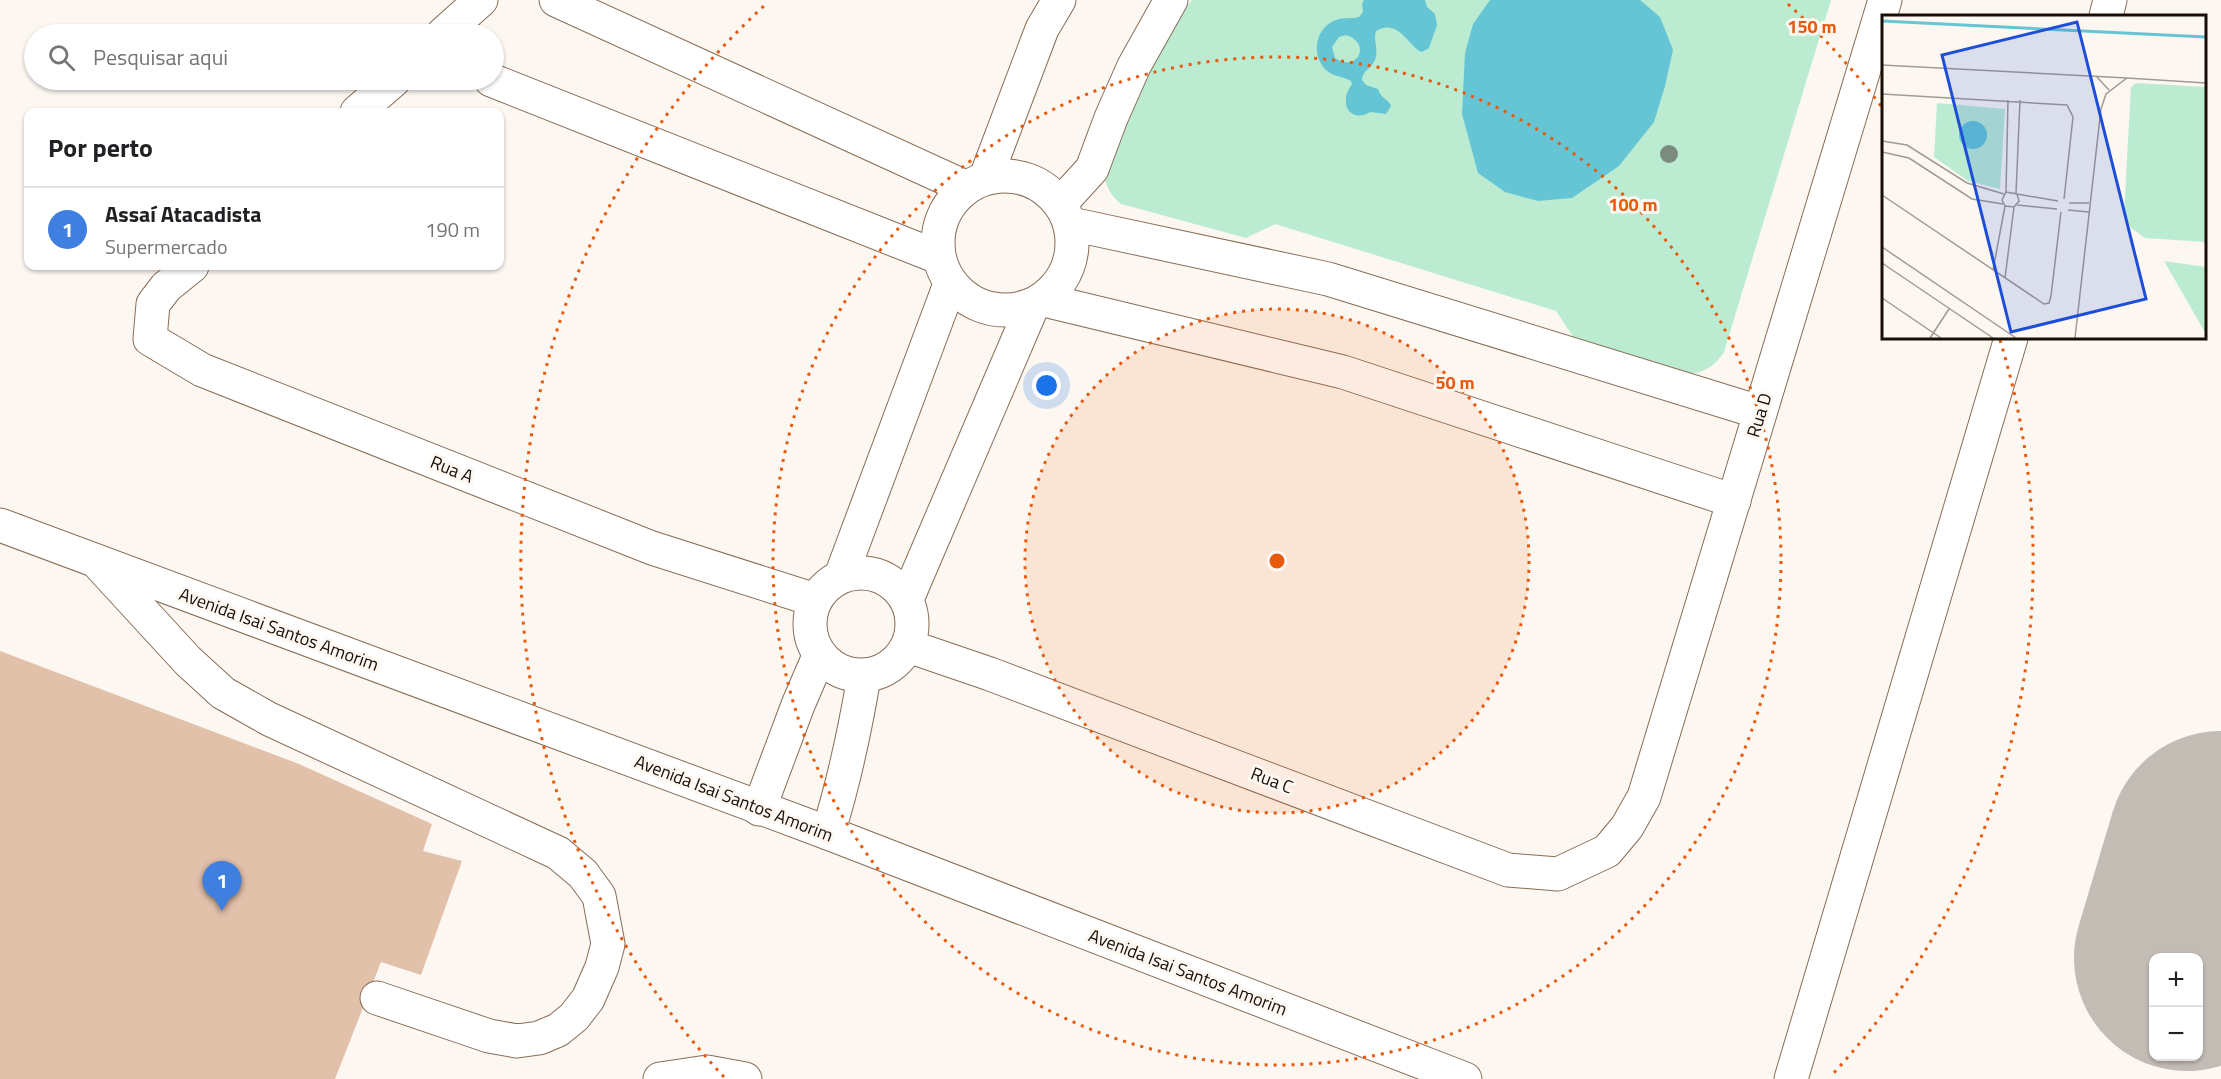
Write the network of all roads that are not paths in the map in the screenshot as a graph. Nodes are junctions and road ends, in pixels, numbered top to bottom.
1 (481, 0) edge
2 (556, 0) edge
3 (1059, 0) edge
4 (1171, 0) edge
5 (1886, 0) edge
6 (2110, 0) edge
7 (2106, 15) edge
8 (454, 24) edge
9 (504, 85) edge
10 (382, 90) edge
11 (362, 108) edge
12 (975, 182) junction
13 (1066, 214) junction
14 (187, 270) edge
15 (944, 271) junction
16 (1038, 303) junction
17 (2011, 339) edge
18 (1759, 412) junction
19 (1734, 501) junction
20 (0, 525) edge
21 (96, 561) junction
22 (841, 576) junction
23 (907, 599) junction
24 (815, 600) junction
25 (908, 646) junction
26 (819, 656) junction
27 (864, 677) junction
28 (759, 809) junction
29 (1628, 827) joint
30 (828, 833) junction
31 (377, 998) dead end
32 (660, 1079) edge
33 (745, 1079) edge
34 (1465, 1079) edge
35 (1791, 1079) edge

1 - 8 street
2 - 12 street
3 - 12 street
4 - 13 street
5 - 18 street, Rua D
6 - 7 street
9 - 15 street
10 - 11 street
12 - 13 street
12 - 15 street
13 - 16 street
13 - 18 street
14 - 24 street, Rua A
15 - 16 street
15 - 22 street
16 - 19 street
16 - 23 street
17 - 35 street
18 - 19 street, Rua D
19 - 29 street, Rua D
20 - 21 street, Avenida Isai Santos Amorim
21 - 28 street, Avenida Isai Santos Amorim
21 - 31 street
22 - 23 street
22 - 24 street
23 - 25 street
24 - 26 street
25 - 27 street
25 - 29 street, Rua C
26 - 27 street
26 - 28 street
27 - 30 street
28 - 30 street, Avenida Isai Santos Amorim
30 - 34 street, Avenida Isai Santos Amorim
32 - 33 street

